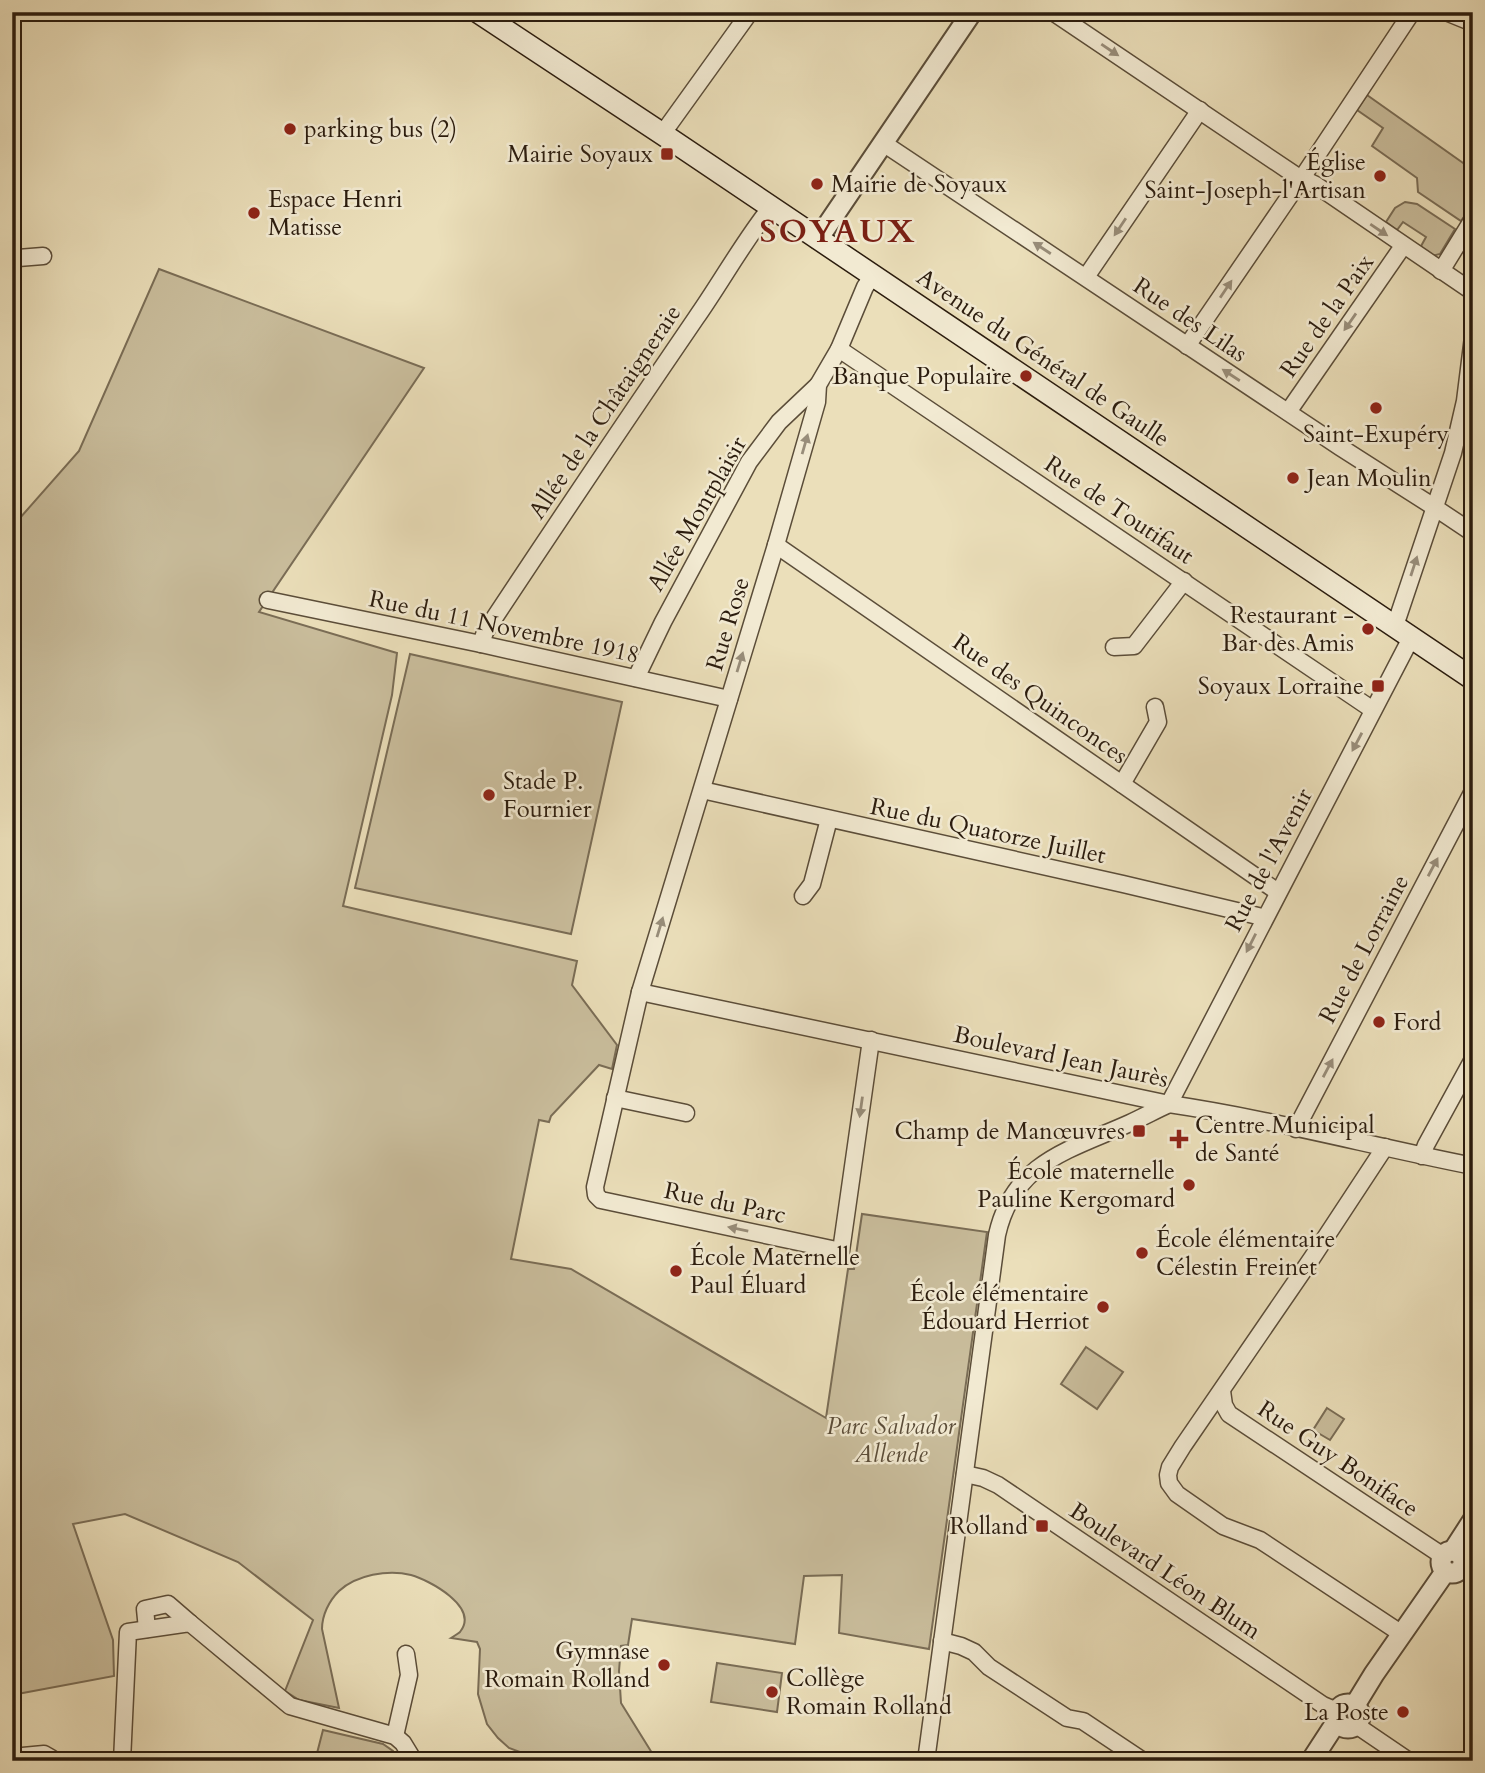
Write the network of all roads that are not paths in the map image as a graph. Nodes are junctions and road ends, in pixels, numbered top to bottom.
1 (478, 12) edge
2 (750, 12) edge
3 (972, 12) edge
4 (1053, 12) edge
5 (1412, 12) edge
6 (1446, 12) edge
7 (1473, 23) edge
8 (1200, 110) junction
9 (664, 135) junction
10 (883, 144) junction
11 (1302, 178) junction
12 (771, 207) junction
13 (1473, 219) edge
14 (818, 239) junction
15 (1403, 246) junction
16 (43, 256) dead end
17 (12, 261) edge
18 (1441, 271) junction
19 (873, 275) junction
20 (1086, 277) junction
21 (1473, 292) edge
22 (1473, 337) edge
23 (1187, 346) junction
24 (839, 349) junction
25 (818, 385) junction
26 (1288, 412) junction
27 (1434, 506) junction
28 (1473, 533) edge
29 (776, 545) junction
30 (1184, 581) junction
31 (268, 600) dead end
32 (1403, 632) junction
33 (481, 644) junction
34 (1114, 647) dead end
35 (635, 678) junction
36 (1473, 679) edge
37 (729, 699) junction
38 (1155, 707) dead end
39 (1373, 710) junction
40 (1122, 784) junction
41 (702, 790) junction
42 (1473, 791) edge
43 (829, 819) junction
44 (1278, 892) junction
45 (803, 896) dead end
46 (1264, 919) junction
47 (640, 992) junction
48 (871, 1040) junction
49 (1473, 1059) edge
50 (615, 1098) junction
51 (1168, 1104) junction
52 (686, 1113) dead end
53 (1296, 1129) junction
54 (1385, 1147) junction
55 (1422, 1156) junction
56 (1473, 1166) edge
57 (1222, 1391) junction
58 (965, 1474) junction
59 (1473, 1520) edge
60 (1473, 1537) edge
61 (1456, 1563) edge
62 (1402, 1634) junction
63 (942, 1641) junction
64 (406, 1654) dead end
65 (1346, 1718) junction
66 (395, 1736) junction
67 (12, 1756) edge
68 (53, 1761) edge
69 (122, 1761) edge
70 (414, 1761) edge
71 (926, 1761) edge
72 (1143, 1761) edge
73 (1311, 1761) edge
74 (1322, 1761) edge
75 (1409, 1761) edge

1 - 9 main road, Avenue du Général de Gaulle
2 - 9 street
3 - 10 street
4 -> 8 street
5 - 11 street
6 - 7 street
8 - 11 street
8 -> 20 street
9 - 12 main road, Avenue du Général de Gaulle
10 - 14 street
20 -> 10 street, Rue des Lilas
11 -> 15 street
23 -> 11 street
12 - 14 main road, Avenue du Général de Gaulle
12 - 33 street, Allée de la Châtaigneraie
13 - 18 street
14 - 19 main road, Avenue du Général de Gaulle
15 - 18 street
15 -> 26 street, Rue de la Paix
16 - 17 street
18 - 21 street
19 - 24 street, Rue Rose
19 - 32 main road, Avenue du Général de Gaulle
20 - 23 street, Rue des Lilas
22 - 27 street, Rue de l'Avenir
26 -> 23 street, Rue des Lilas
24 - 25 street, Rue Rose
24 - 30 street, Rue de Toutifaut
29 -> 25 street, Rue Rose
25 - 35 street, Allée Montplaisir
26 - 27 street, Rue des Lilas
27 - 28 street, Rue des Lilas
32 -> 27 street, Rue de l'Avenir
37 -> 29 street, Rue Rose
29 - 40 street, Rue des Quinconces
30 - 34 street
30 - 39 street, Rue de Toutifaut
31 - 33 street, Rue du 11 Novembre 1918
32 - 36 main road, Avenue du Général de Gaulle
32 - 39 street, Rue de l'Avenir
33 - 35 street, Rue du 11 Novembre 1918
35 - 37 street, Rue du 11 Novembre 1918
37 - 41 street, Rue Rose
38 - 40 street
39 -> 44 street, Rue de l'Avenir
40 - 44 street, Rue des Quinconces
41 - 43 street, Rue du Quatorze Juillet
47 -> 41 street, Rue Rose
53 -> 42 street, Rue de Lorraine
43 - 45 street
43 - 46 street, Rue du Quatorze Juillet
44 - 46 street, Rue de l'Avenir
46 -> 51 street, Rue de l'Avenir
47 - 48 street, Boulevard Jean Jaurès
47 - 50 street, Rue du Parc
48 -> 50 street, Rue du Parc
48 - 51 street, Boulevard Jean Jaurès
49 - 55 street
50 - 52 street
51 - 53 street, Boulevard Jean Jaurès
51 - 58 street
53 - 54 street, Boulevard Jean Jaurès
54 - 55 street, Boulevard Jean Jaurès
54 - 57 street
55 - 56 street, Boulevard Jean Jaurès
57 - 61 street, Rue Guy Boniface
57 - 62 street
58 - 63 street
58 - 65 street, Boulevard Léon Blum
59 - 61 street
60 - 61 street
61 - 62 street
62 - 65 street
63 - 71 street
63 - 72 street
64 - 66 street
65 - 73 street
65 - 74 street
65 - 75 street, Boulevard Léon Blum
66 - 69 street
66 - 70 street
67 - 68 street

